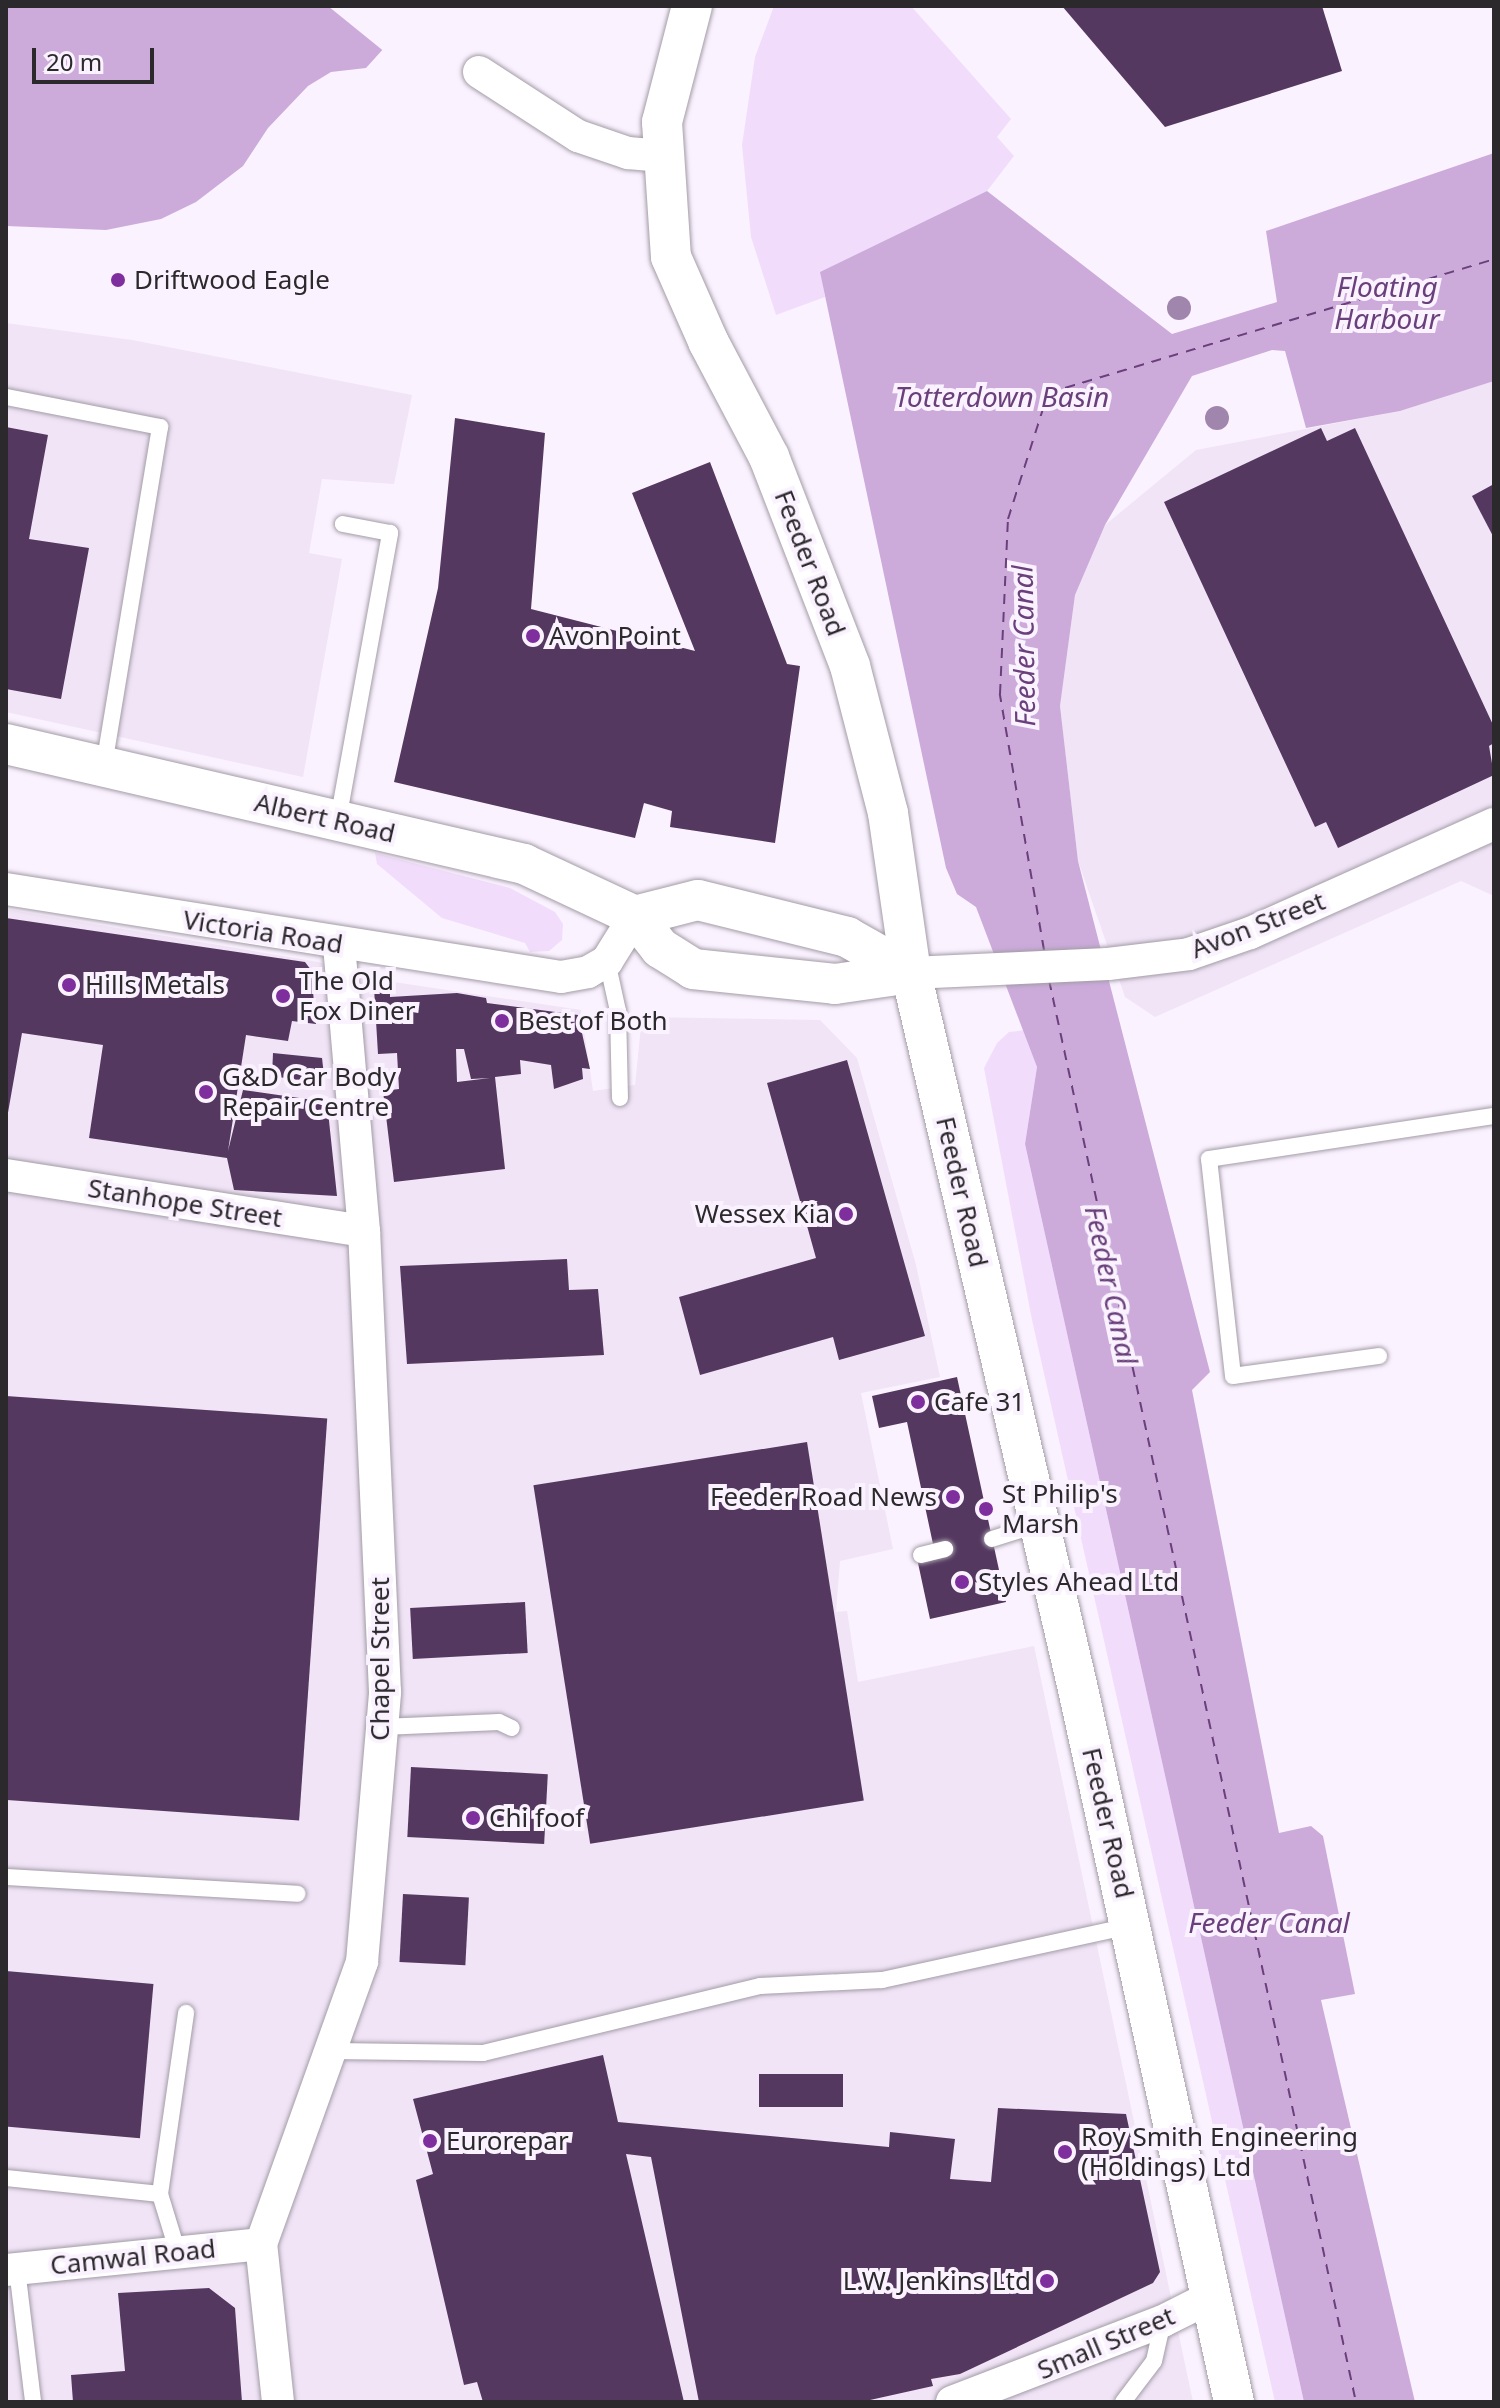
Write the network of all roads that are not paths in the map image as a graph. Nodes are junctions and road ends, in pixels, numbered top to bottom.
1 (692, 6) edge
2 (479, 72) dead end
3 (663, 156) junction
4 (6, 397) edge
5 (343, 524) dead end
6 (6, 744) edge
7 (104, 767) junction
8 (338, 821) junction
9 (1494, 824) edge
10 (6, 889) edge
11 (635, 916) junction
12 (339, 945) junction
13 (607, 961) junction
14 (911, 973) junction
15 (620, 1098) dead end
16 (1494, 1116) edge
17 (6, 1175) edge
18 (364, 1231) junction
19 (1379, 1356) dead end
20 (1040, 1523) junction
21 (992, 1539) dead end
22 (945, 1549) dead end
23 (921, 1555) dead end
24 (382, 1727) junction
25 (512, 1728) dead end
26 (6, 1877) edge
27 (298, 1894) dead end
28 (1131, 1925) junction
29 (186, 2013) dead end
30 (332, 2051) junction
31 (6, 2178) edge
32 (160, 2194) junction
33 (261, 2244) junction
34 (178, 2253) junction
35 (11, 2270) edge
36 (1213, 2296) junction
37 (1163, 2321) junction
38 (33, 2402) edge
39 (278, 2402) edge
40 (952, 2402) edge
41 (1123, 2402) edge
42 (1234, 2402) edge

1 - 3 street, Feeder Road
2 - 3 street
3 - 14 street, Feeder Road
4 - 7 lane
5 - 8 lane
6 - 7 street, Albert Road
7 - 8 street, Albert Road
8 - 11 street, Albert Road
9 - 14 street, Avon Street
10 - 12 street, Victoria Road
11 - 13 street
11 - 14 street
11 - 14 street, Albert Road
12 - 13 street, Victoria Road
12 - 18 street, Chapel Street
13 - 15 lane
14 - 20 street, Feeder Road
16 - 19 lane
17 - 18 street, Stanhope Street
18 - 24 street, Chapel Street
20 - 21 lane
20 - 28 street, Feeder Road
22 - 23 lane
24 - 25 lane
24 - 30 street, Chapel Street
26 - 27 lane
28 - 30 lane
28 - 36 street, Feeder Road
29 - 32 lane
30 - 33 street, Chapel Street
31 - 32 lane
32 - 34 lane
33 - 34 street, Camwal Road
33 - 39 street, Chapel Street
34 - 35 street, Camwal Road
35 - 38 lane
36 - 37 street, Small Street
36 - 42 street, Feeder Road
37 - 40 street, Small Street
37 - 41 lane

